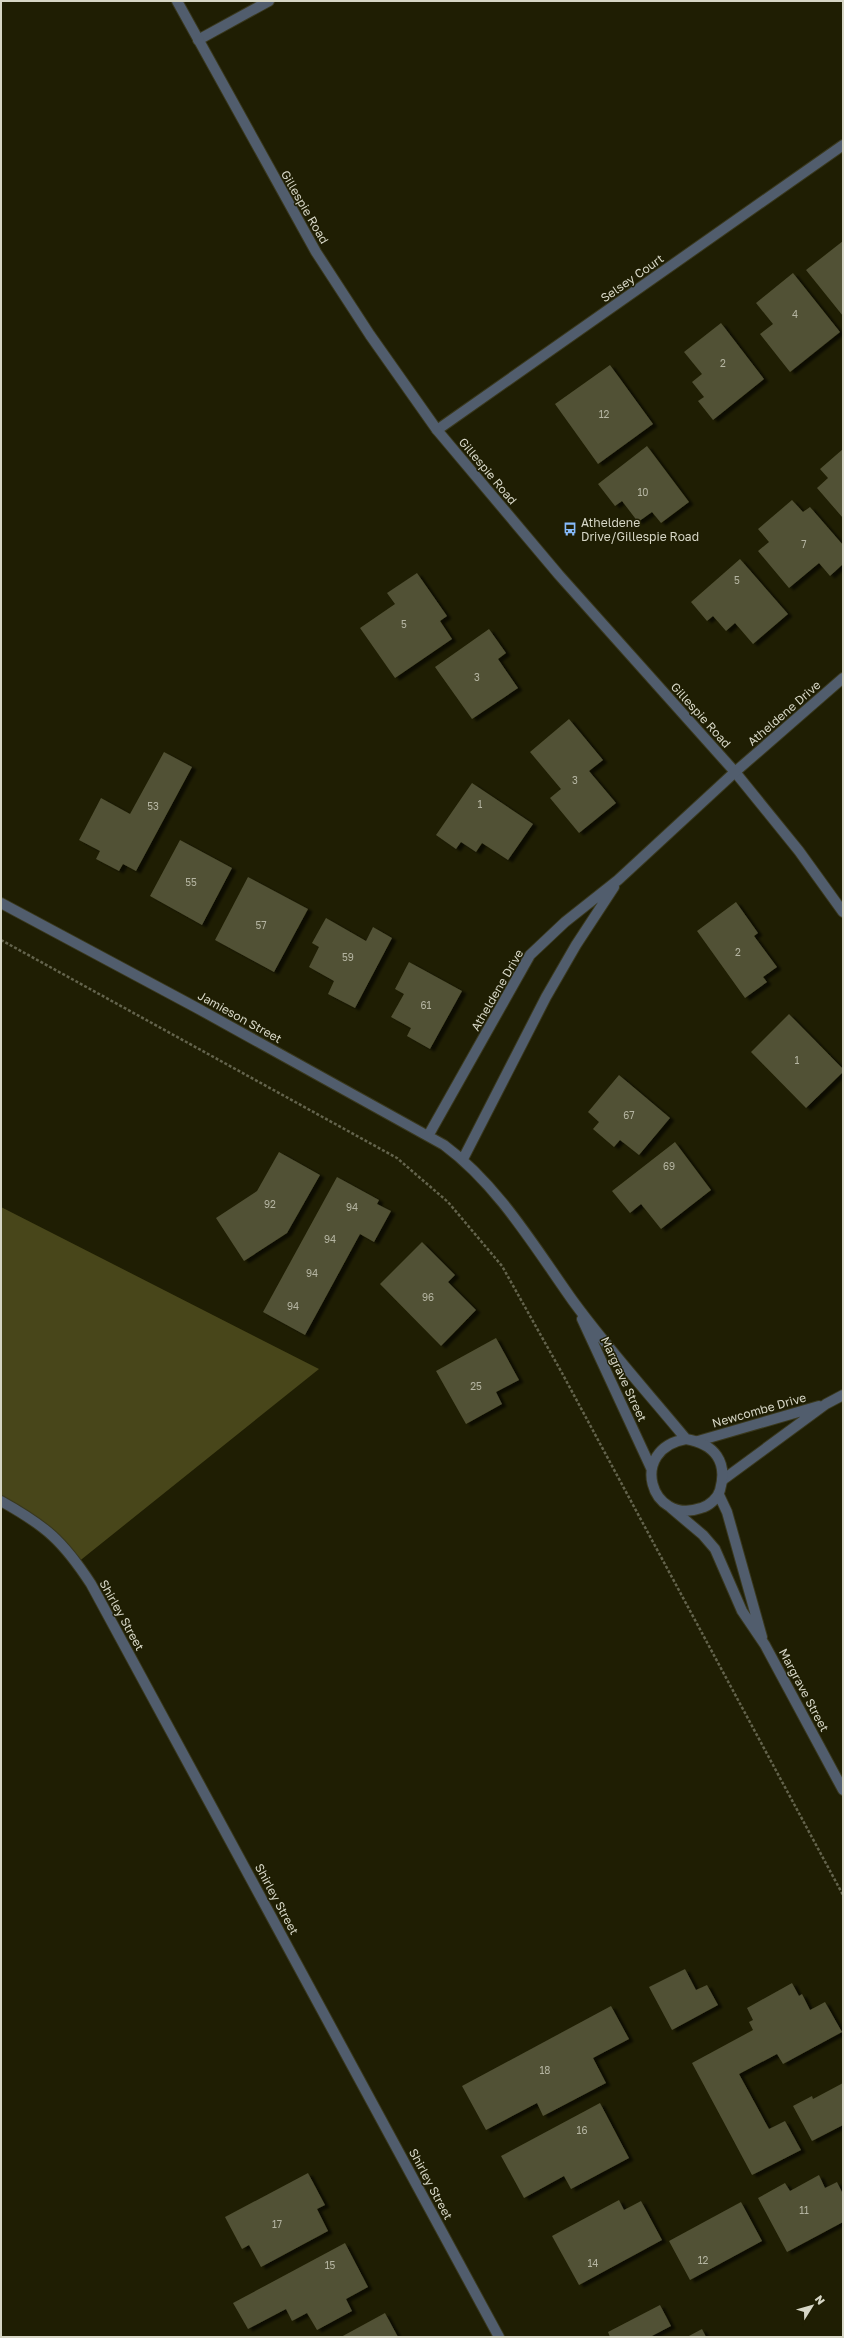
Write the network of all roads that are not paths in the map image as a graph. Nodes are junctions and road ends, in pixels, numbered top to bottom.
1 (177, 1) edge
2 (269, 1) edge
3 (198, 40) junction
4 (843, 146) edge
5 (437, 430) junction
6 (843, 678) edge
7 (735, 772) junction
8 (618, 880) junction
9 (1, 903) edge
10 (843, 912) edge
11 (428, 1136) junction
12 (463, 1159) junction
13 (574, 1301) junction
14 (843, 1395) edge
15 (826, 1404) junction
16 (686, 1439) junction
17 (698, 1441) junction
18 (651, 1468) junction
19 (724, 1479) junction
20 (719, 1495) junction
21 (1, 1501) edge
22 (672, 1508) junction
23 (765, 1645) junction
24 (843, 1790) edge
25 (499, 2337) edge

1 - 3 street, Gillespie Road
2 - 3 street
3 - 5 street, Gillespie Road
4 - 5 street, Selsey Court
5 - 7 street, Gillespie Road
6 - 7 street, Atheldene Drive
7 - 8 street, Atheldene Drive
7 - 10 street, Gillespie Road
8 - 11 street, Atheldene Drive
8 - 12 street, Atheldene Drive
9 - 11 street, Jamieson Street
11 - 12 street, Jamieson Street
12 - 13 street, Margrave Street
13 - 16 street, Margrave Street
13 - 18 street, Margrave Street
14 - 15 street, Newcombe Drive
15 - 17 street, Newcombe Drive
15 - 19 street, Newcombe Drive
16 - 17 street
16 - 18 street
17 - 19 street
18 - 22 street
19 - 20 street
20 - 22 street
20 - 23 street, Margrave Street
21 - 25 street, Shirley Street
22 - 23 street, Margrave Street
23 - 24 street, Margrave Street

